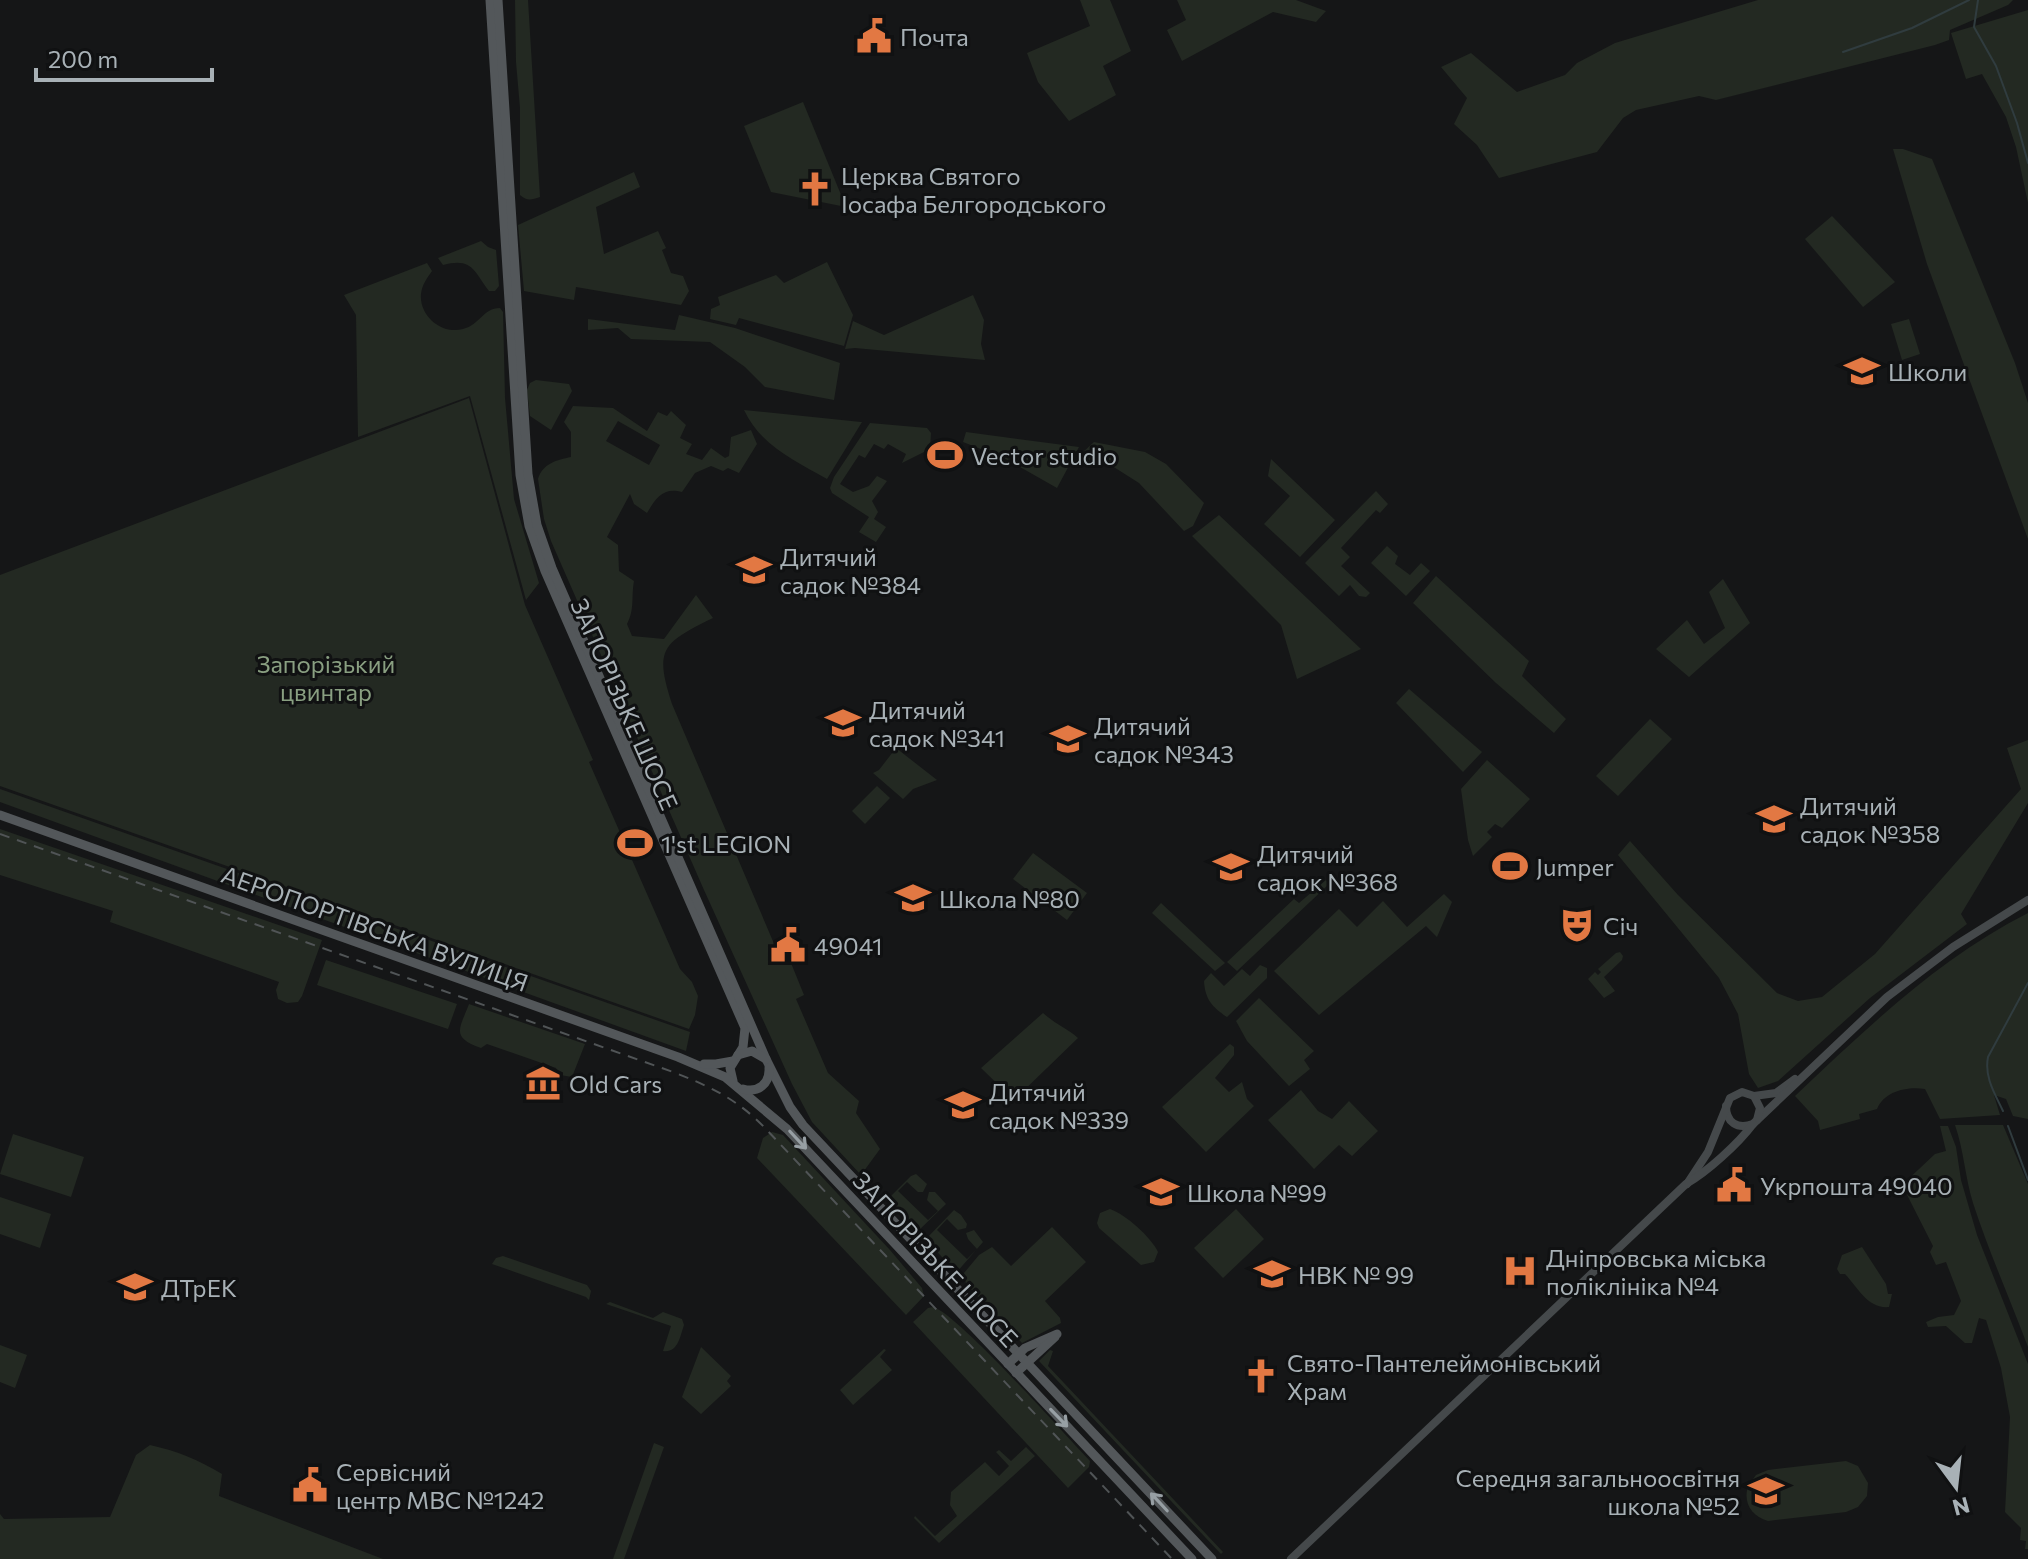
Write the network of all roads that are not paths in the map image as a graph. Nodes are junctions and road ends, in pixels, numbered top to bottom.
1 (490, 0) edge
2 (498, 0) edge
3 (548, 569) junction
4 (0, 815) edge
5 (678, 865) junction
6 (2028, 901) edge
7 (735, 1058) junction
8 (689, 1061) junction
9 (767, 1062) junction
10 (1814, 1064) junction
11 (737, 1086) junction
12 (1754, 1096) junction
13 (1726, 1106) junction
14 (1754, 1122) junction
15 (1686, 1184) junction
16 (1018, 1354) junction
17 (1027, 1363) junction
18 (1008, 1364) junction
19 (1016, 1373) junction
20 (1192, 1559) edge
21 (1212, 1559) edge
22 (1291, 1559) edge

1 - 3 main road, ЗАПОРІЗЬКЕ ШОСЕ
2 - 3 main road, ЗАПОРІЗЬКЕ ШОСЕ
3 - 5 main road, ЗАПОРІЗЬКЕ ШОСЕ
4 - 8 main road, АЕРОПОРТІВСЬКА ВУЛИЦЯ
5 - 7 main road, ЗАПОРІЗЬКЕ ШОСЕ
5 - 9 main road, ЗАПОРІЗЬКЕ ШОСЕ
6 - 10 main road
7 - 8 main road
7 - 9 main road
7 - 11 main road, ЗАПОРІЗЬКЕ ШОСЕ
8 - 11 main road, АЕРОПОРТІВСЬКА ВУЛИЦЯ
9 - 11 main road
9 - 16 main road, ЗАПОРІЗЬКЕ ШОСЕ
10 - 12 main road
10 - 14 main road
11 -> 18 main road, ЗАПОРІЗЬКЕ ШОСЕ
12 - 13 main road
12 - 14 main road
13 - 14 main road
13 - 15 main road
14 - 15 main road
15 - 22 main road
16 - 17 main road, ЗАПОРІЗЬКЕ ШОСЕ
16 - 17 main road
16 - 18 main road
17 - 19 main road
21 -> 17 main road, ЗАПОРІЗЬКЕ ШОСЕ
18 - 19 main road, ЗАПОРІЗЬКЕ ШОСЕ
19 -> 20 main road, ЗАПОРІЗЬКЕ ШОСЕ

